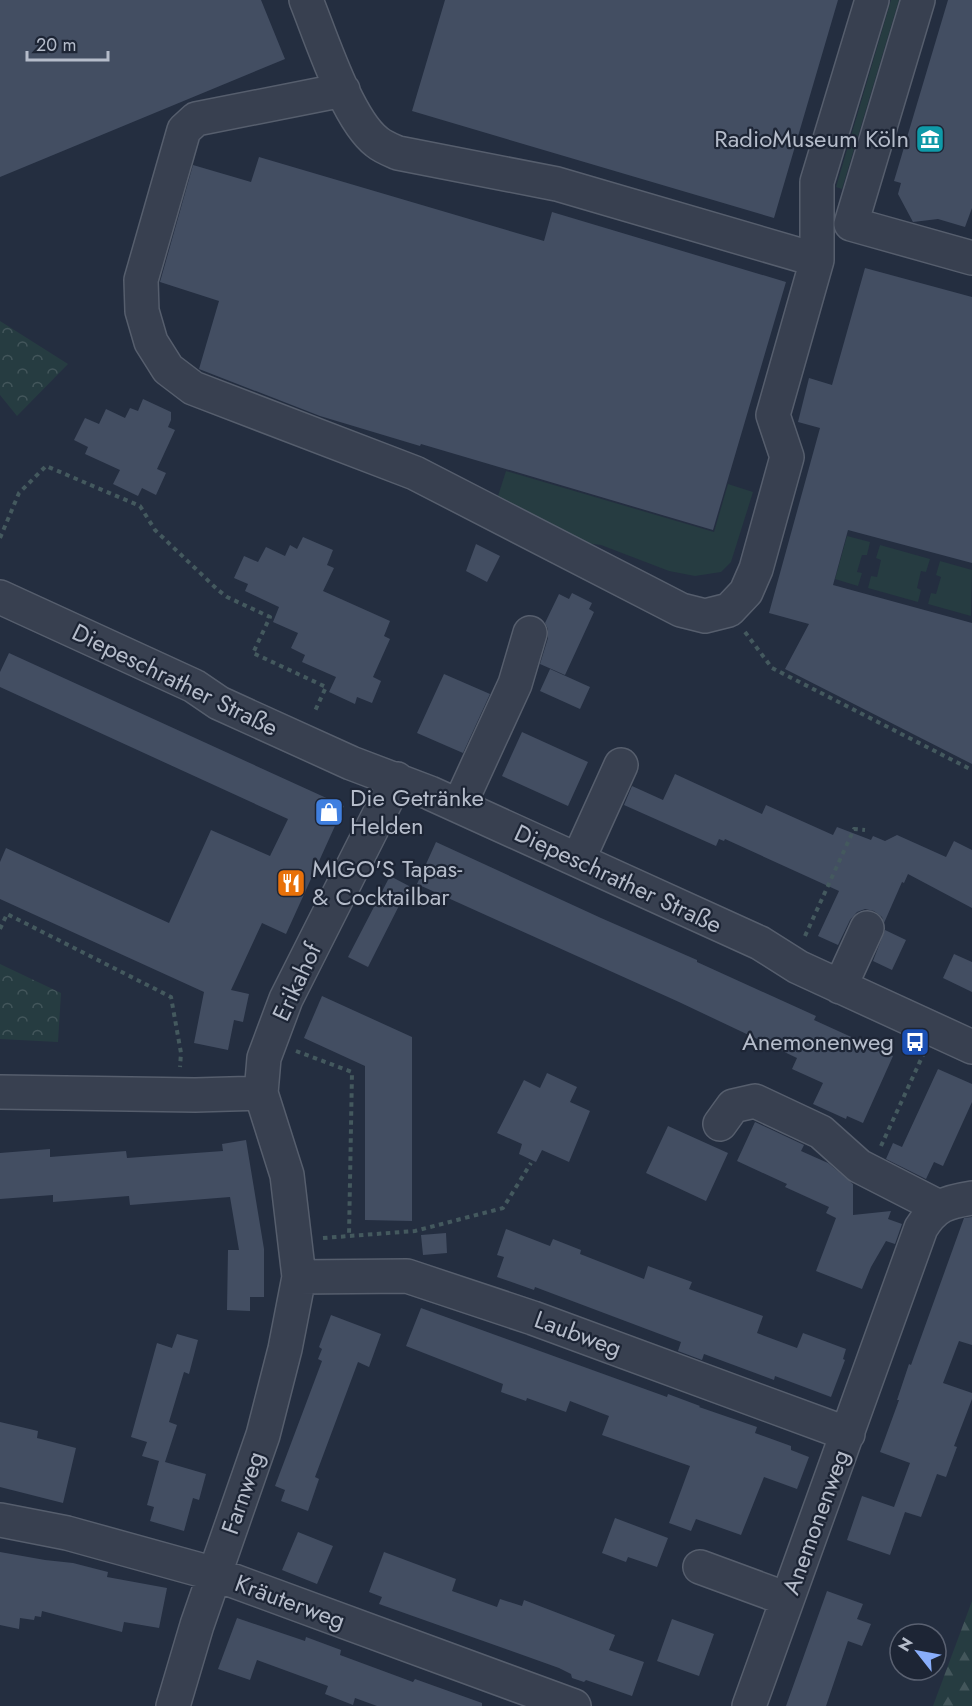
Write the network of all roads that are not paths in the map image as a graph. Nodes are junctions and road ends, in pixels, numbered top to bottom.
1 (306, 0) edge
2 (872, 0) edge
3 (918, 0) edge
4 (343, 90) junction
5 (851, 224) junction
6 (972, 258) edge
7 (817, 260) junction
8 (0, 597) edge
9 (530, 633) dead end
10 (621, 765) dead end
11 (397, 779) junction
12 (459, 806) junction
13 (578, 860) junction
14 (867, 928) dead end
15 (840, 987) junction
16 (972, 1047) edge
17 (0, 1092) edge
18 (261, 1093) junction
19 (720, 1124) dead end
20 (972, 1198) edge
21 (939, 1207) junction
22 (299, 1277) junction
23 (848, 1434) junction
24 (0, 1520) edge
25 (700, 1567) dead end
26 (214, 1574) junction
27 (788, 1599) junction
28 (173, 1706) edge
29 (574, 1706) edge
30 (749, 1706) edge

1 - 4 street
2 - 7 street
3 - 5 street
4 - 7 street
4 - 7 street
5 - 6 street
5 - 7 street
8 - 11 street, Diepeschrather Straße
9 - 12 street
10 - 13 street
11 - 12 street, Diepeschrather Straße
11 - 18 street, Erikahof
12 - 13 street, Diepeschrather Straße
13 - 15 street, Diepeschrather Straße
14 - 15 street
15 - 16 street, Diepeschrather Straße
17 - 18 street
18 - 22 street, Erikahof
19 - 21 street
20 - 21 street
21 - 23 street, Anemonenweg
22 - 23 street, Laubweg
22 - 26 street, Farnweg
23 - 27 street, Anemonenweg
24 - 26 street, Kräuterweg
25 - 27 street
26 - 28 street, Farnweg
26 - 29 street, Kräuterweg
27 - 30 street, Anemonenweg

